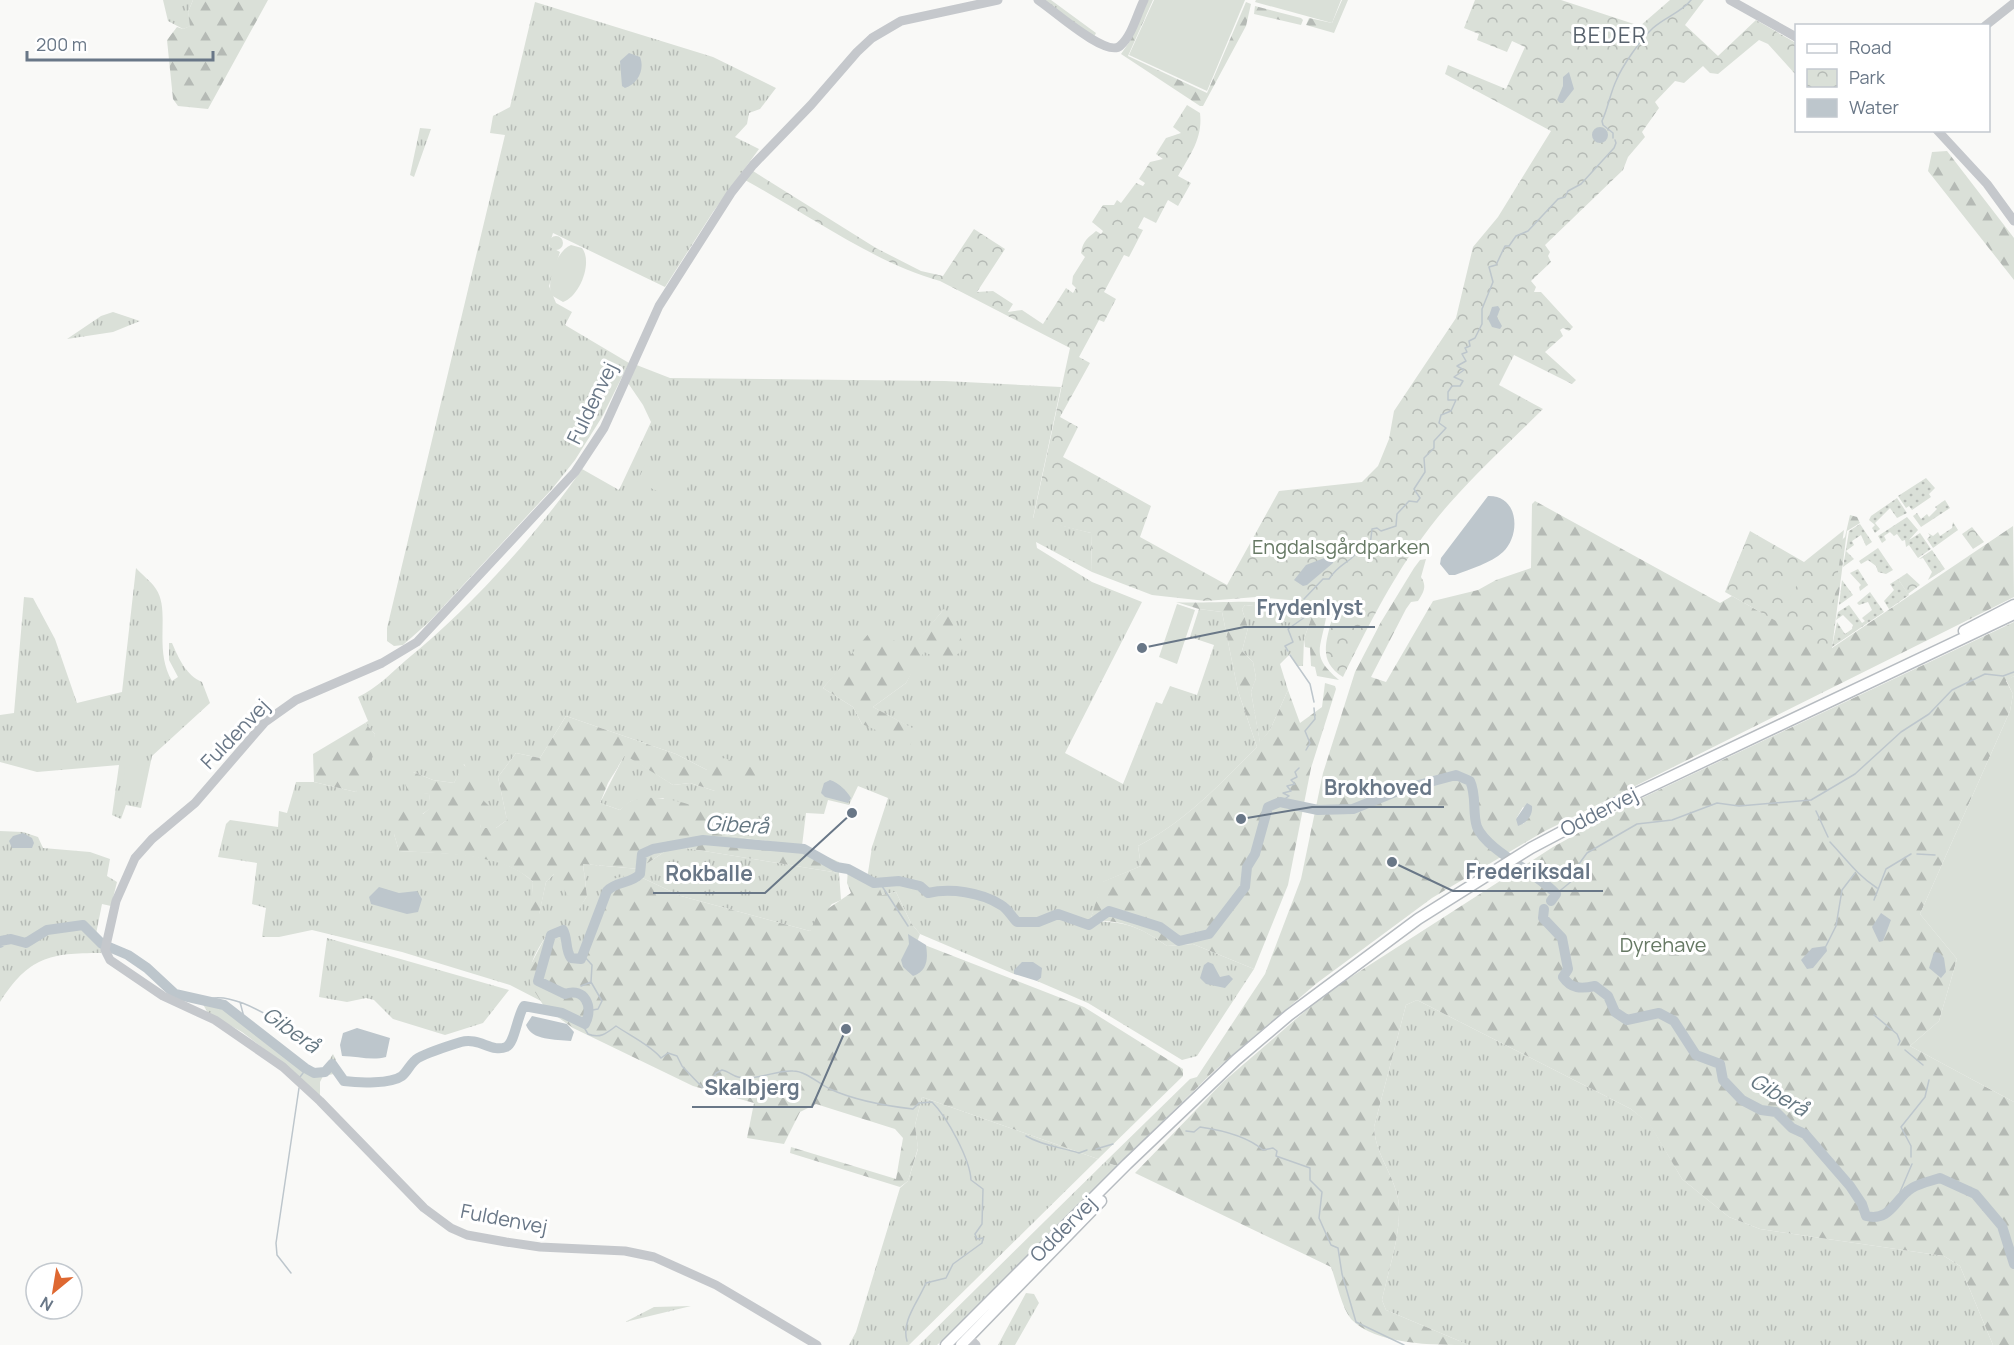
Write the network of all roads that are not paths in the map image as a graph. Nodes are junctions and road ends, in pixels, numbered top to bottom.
1 (998, 0) edge
2 (1038, 0) edge
3 (1144, 0) edge
4 (1730, 0) edge
5 (2014, 3) edge
6 (1988, 24) edge
7 (1795, 36) edge
8 (1939, 132) edge
9 (2014, 221) edge
10 (2014, 605) edge
11 (2014, 614) edge
12 (1904, 665) junction
13 (967, 1340) edge
14 (817, 1345) edge
15 (946, 1345) edge

1 - 14 street, Fuldenvej
2 - 3 street
4 - 7 street
5 - 6 street
8 - 9 street
10 - 12 main road, Oddervej
11 - 12 main road, Oddervej
12 - 13 main road, Oddervej
13 - 15 main road, Oddervej

